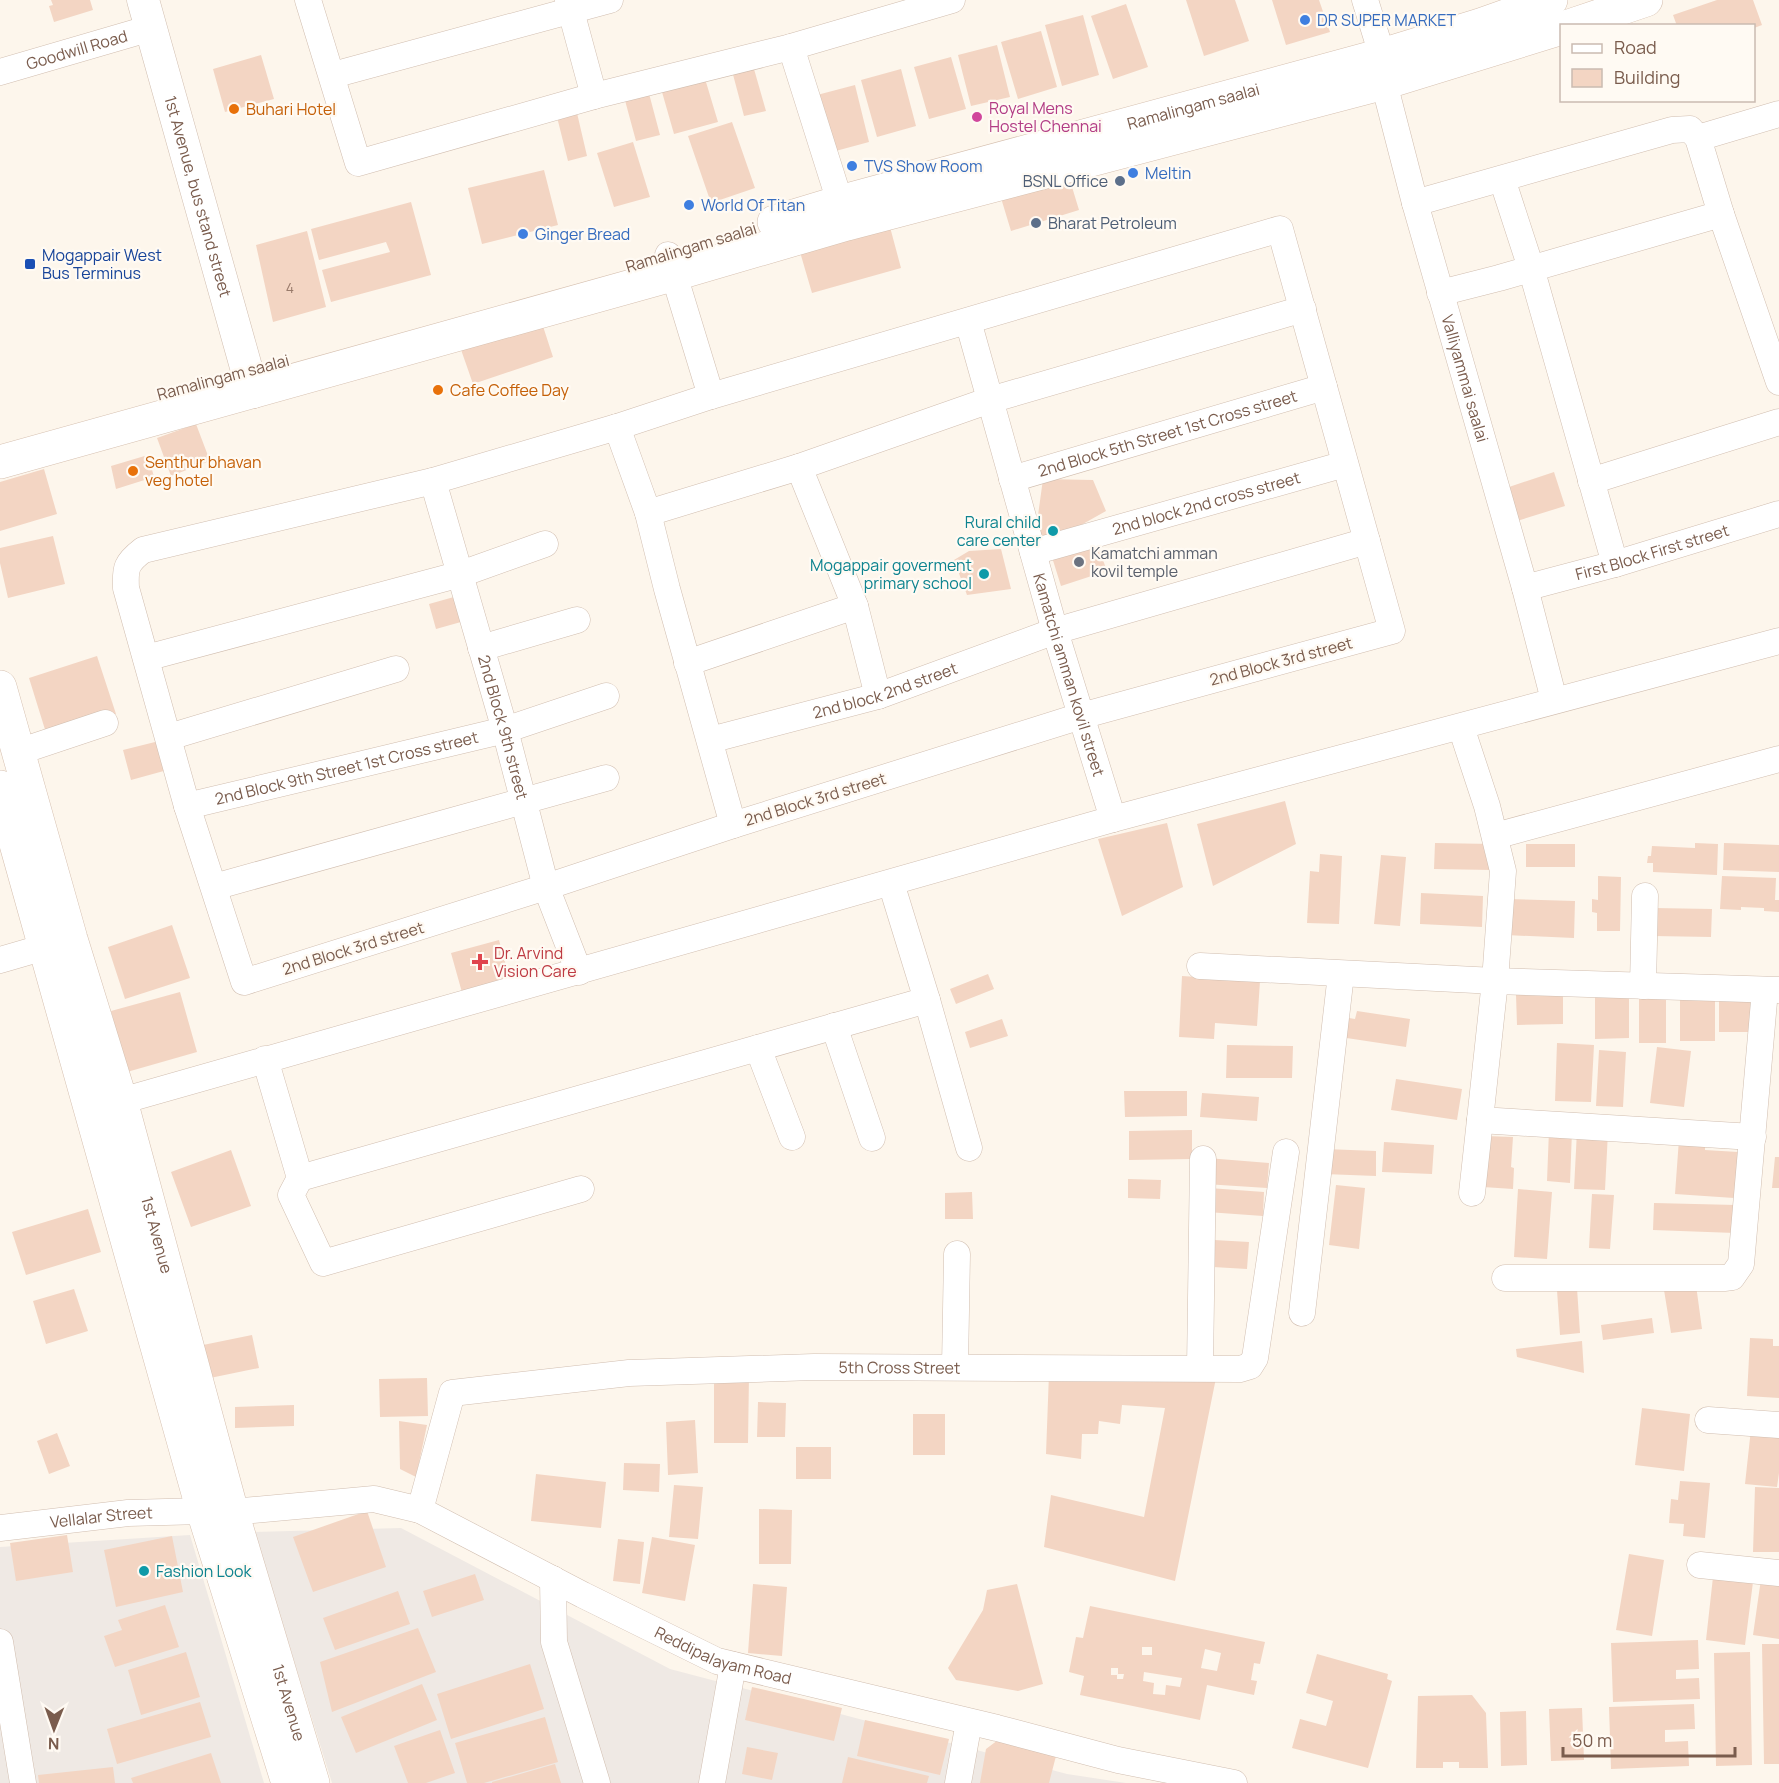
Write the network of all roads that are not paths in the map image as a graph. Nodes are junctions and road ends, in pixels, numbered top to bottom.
1 (308, 0) edge
2 (610, 0) edge
3 (952, 0) edge
4 (1365, 0) edge
5 (1551, 0) edge
6 (1632, 4) edge
7 (569, 5) edge
8 (147, 14) edge
9 (1575, 24) edge
10 (1560, 28) edge
11 (791, 47) junction
12 (1383, 69) junction
13 (0, 72) edge
14 (333, 75) junction
15 (594, 96) junction
16 (1779, 114) edge
17 (1698, 138) junction
18 (1502, 179) junction
19 (1415, 203) junction
20 (843, 213) junction
21 (1721, 214) junction
22 (672, 264) junction
23 (1531, 268) junction
24 (1440, 293) junction
25 (1302, 309) junction
26 (968, 321) junction
27 (250, 381) junction
28 (1779, 382) edge
29 (1324, 387) junction
30 (711, 396) junction
31 (990, 400) junction
32 (1779, 422) edge
33 (617, 427) junction
34 (0, 438) edge
35 (0, 462) edge
36 (1344, 464) junction
37 (800, 467) junction
38 (1012, 478) junction
39 (1591, 481) junction
40 (433, 482) junction
41 (648, 513) junction
42 (1779, 514) edge
43 (1367, 541) junction
44 (545, 544) dead end
45 (1033, 552) junction
46 (1615, 564) junction
47 (461, 574) junction
48 (1525, 588) junction
49 (855, 606) junction
50 (577, 620) dead end
51 (1055, 631) junction
52 (1779, 641) edge
53 (481, 648) junction
54 (146, 658) junction
55 (687, 663) junction
56 (396, 669) dead end
57 (0, 687) edge
58 (606, 696) dead end
59 (879, 696) junction
60 (1554, 700) junction
61 (1081, 716) junction
62 (105, 723) dead end
63 (1461, 727) junction
64 (505, 730) junction
65 (169, 737) junction
66 (710, 740) junction
67 (18, 752) junction
68 (1779, 759) edge
69 (606, 778) dead end
70 (0, 787) edge
71 (524, 801) junction
72 (187, 806) junction
73 (1113, 819) junction
74 (733, 825) junction
75 (1495, 836) junction
76 (891, 883) junction
77 (214, 887) junction
78 (546, 887) junction
79 (1645, 896) dead end
80 (58, 943) junction
81 (0, 960) edge
82 (1200, 966) dead end
83 (579, 972) junction
84 (1341, 974) junction
85 (1495, 981) junction
86 (1643, 986) junction
87 (1772, 990) edge
88 (927, 1000) junction
89 (834, 1026) junction
90 (758, 1048) junction
91 (265, 1059) junction
92 (121, 1101) junction
93 (95, 1120) junction
94 (1479, 1120) junction
95 (792, 1137) dead end
96 (1753, 1137) junction
97 (872, 1138) dead end
98 (969, 1148) dead end
99 (1286, 1152) dead end
100 (1203, 1159) dead end
101 (300, 1178) junction
102 (581, 1189) dead end
103 (1472, 1193) dead end
104 (957, 1254) dead end
105 (1504, 1278) dead end
106 (1302, 1313) dead end
107 (955, 1367) junction
108 (1200, 1368) junction
109 (1708, 1420) dead end
110 (1779, 1425) edge
111 (420, 1510) junction
112 (218, 1512) junction
113 (0, 1528) edge
114 (1700, 1565) dead end
115 (1779, 1573) edge
116 (553, 1579) junction
117 (0, 1642) edge
118 (733, 1665) junction
119 (969, 1722) junction
120 (1168, 1777) edge
121 (23, 1783) edge
122 (288, 1783) edge
123 (313, 1783) edge
124 (597, 1783) edge
125 (712, 1783) edge
126 (958, 1783) edge
127 (1234, 1783) edge

1 - 14 street
2 - 7 street
3 - 11 street
4 - 12 street, Valliyammai saalai
5 - 12 main road
6 - 9 main road
7 - 14 street
7 - 15 street
8 - 13 street, Goodwill Road
8 - 27 street, 1st Avenue, bus stand street
10 - 12 main road
11 - 15 street
11 - 20 street
12 - 19 street, Valliyammai saalai
12 - 20 main road, Ramalingam saalai
14 - 15 street
16 - 17 street
17 - 18 street
17 - 21 street
18 - 19 street
18 - 23 street
19 - 24 street, Valliyammai saalai
20 - 22 main road, Ramalingam saalai
21 - 23 street
21 - 28 street
22 - 27 main road, Ramalingam saalai
22 - 30 street
23 - 24 street
23 - 39 street
24 - 48 street, Valliyammai saalai
25 - 26 street
25 - 29 street
25 - 31 street
26 - 30 street
26 - 31 street, Kamatchi amman kovil street
27 - 34 main road, Ramalingam saalai
27 - 35 main road
29 - 36 street
29 - 38 street, 2nd Block 5th Street 1st Cross street
30 - 33 street
31 - 37 street
31 - 38 street, Kamatchi amman kovil street
32 - 39 street
33 - 40 street
33 - 41 street
36 - 43 street
36 - 45 street, 2nd block 2nd cross street
37 - 41 street
37 - 49 street
38 - 45 street, Kamatchi amman kovil street
39 - 46 street
40 - 47 street, 2nd Block 9th street
40 - 54 street
41 - 55 street
42 - 46 street, First Block First street
43 - 51 street, 2nd block 2nd street
43 - 61 street, 2nd Block 3rd street
44 - 47 street
45 - 51 street, Kamatchi amman kovil street
46 - 48 street, First Block First street
47 - 53 street, 2nd Block 9th street
47 - 54 street
48 - 60 street, Valliyammai saalai
49 - 55 street
49 - 59 street
50 - 53 street
51 - 59 street, 2nd block 2nd street
51 - 61 street, Kamatchi amman kovil street
52 - 60 street
53 - 64 street, 2nd Block 9th street
54 - 65 street
55 - 66 street
56 - 65 street
57 - 67 main road, 1st Avenue
58 - 64 street, 2nd Block 9th Street 1st Cross street
59 - 66 street, 2nd block 2nd street
60 - 63 street
61 - 73 street, Kamatchi amman kovil street
61 - 74 street, 2nd Block 3rd street
62 - 67 street
63 - 73 street
63 - 75 street
64 - 71 street, 2nd Block 9th street
64 - 72 street, 2nd Block 9th Street 1st Cross street
65 - 72 street
66 - 74 street
67 - 80 main road, 1st Avenue
68 - 75 street
69 - 71 street
70 - 80 main road, 1st Avenue
71 - 77 street
71 - 78 street, 2nd Block 9th street
72 - 77 street
73 - 76 street
74 - 78 street, 2nd Block 3rd street
75 - 85 street
76 - 83 street
76 - 88 street
77 - 78 street, 2nd Block 3rd street
78 - 83 street, 2nd Block 9th street
79 - 86 street
80 - 81 street
80 - 92 main road, 1st Avenue
80 - 93 main road, 1st Avenue
82 - 84 street
83 - 91 street
84 - 85 street
84 - 106 street
85 - 86 street
85 - 94 street
86 - 87 street
87 - 96 street
88 - 89 street
88 - 98 street
89 - 90 street
89 - 97 street
90 - 95 street
90 - 101 street
91 - 92 street
91 - 101 street
92 - 93 street
92 - 112 main road, 1st Avenue
93 - 112 main road, 1st Avenue
94 - 96 street
94 - 103 street
96 - 105 street
99 - 108 street, 5th Cross Street
100 - 108 street
101 - 102 street
104 - 107 street
107 - 108 street, 5th Cross Street
107 - 111 street, 5th Cross Street
109 - 110 street
111 - 112 street, Reddipalayam Road
111 - 116 street, Reddipalayam Road
112 - 113 street, Vellalar Street
112 - 122 main road, 1st Avenue
112 - 123 main road, 1st Avenue
114 - 115 street
116 - 118 street, Reddipalayam Road
116 - 124 street
117 - 121 street
118 - 119 street, Reddipalayam Road
118 - 125 street
119 - 120 street, Reddipalayam Road
119 - 126 street
120 - 127 street, Reddipalayam Road

